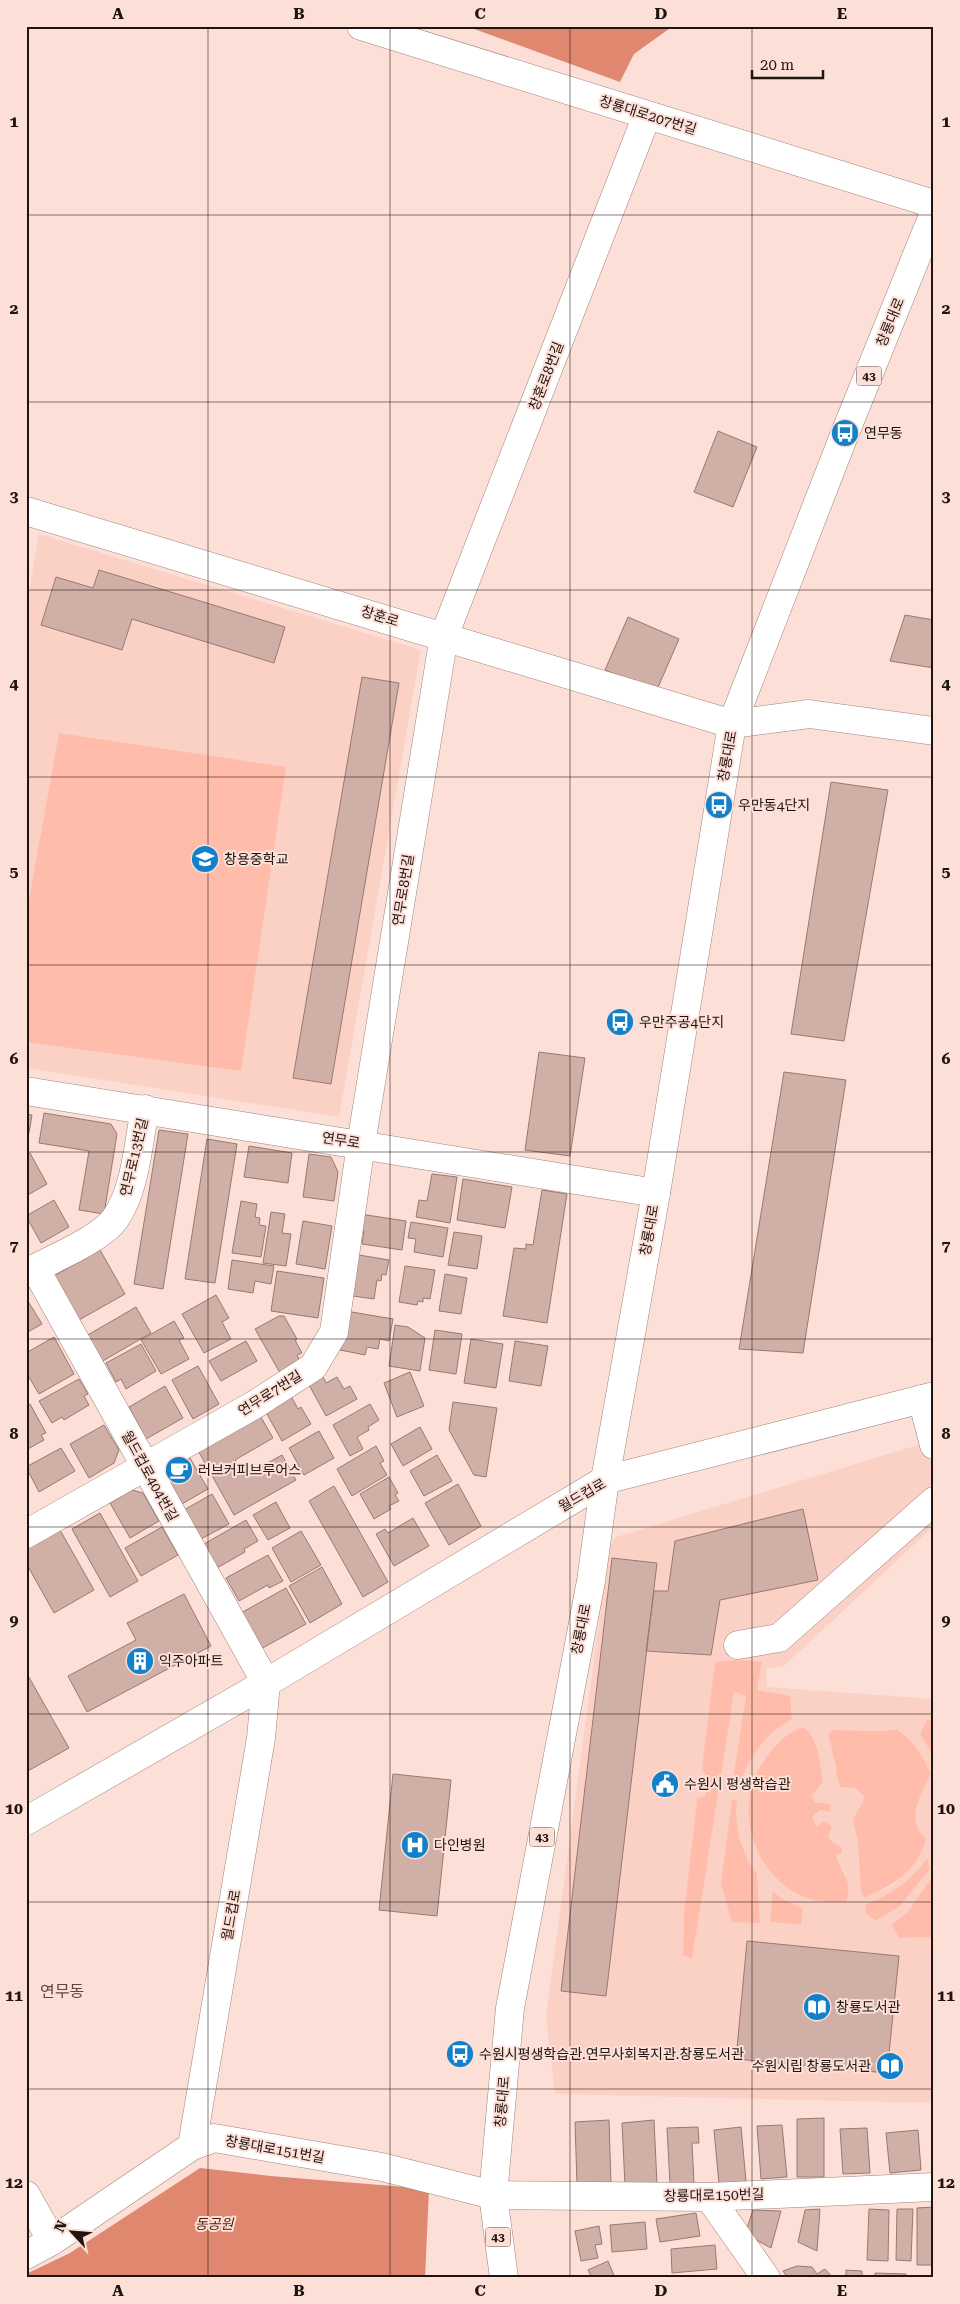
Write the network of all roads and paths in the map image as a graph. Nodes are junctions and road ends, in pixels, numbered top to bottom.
1 (362, 26) edge
2 (647, 115) junction
3 (934, 204) edge
4 (934, 213) edge
5 (26, 511) edge
6 (444, 636) junction
7 (732, 724) junction
8 (934, 731) edge
9 (26, 1091) edge
10 (145, 1109) junction
11 (361, 1144) junction
12 (656, 1193) junction
13 (30, 1271) edge
14 (928, 1397) edge
15 (934, 1445) edge
16 (145, 1466) junction
17 (605, 1480) junction
18 (934, 1501) edge
19 (26, 1534) edge
20 (738, 1646) dead end
21 (266, 1683) junction
22 (26, 1821) edge
23 (192, 2146) junction
24 (934, 2187) edge
25 (26, 2195) edge
26 (493, 2195) junction
27 (709, 2197) junction
28 (52, 2241) junction
29 (26, 2254) edge
30 (504, 2278) edge
31 (766, 2278) edge

1 - 2 street, 창룡대로207번길
2 - 3 street, 창룡대로207번길
2 - 6 street, 창훈로8번길
4 - 7 street, 창룡대로 / 43
5 - 6 street, 창훈로
6 - 7 street, 창훈로
6 - 11 street, 연무로8번길
7 - 8 street
7 - 12 street, 창룡대로 / 43
9 - 10 street, 연무로
10 - 11 street, 연무로
10 - 13 street, 연무로13번길
11 - 12 street, 연무로
11 - 16 street, 연무로7번길
12 - 17 street, 창룡대로 / 43
13 - 16 street, 월드컵로404번길
14 - 15 street
14 - 17 street, 월드컵로
16 - 19 street, 연무로7번길
16 - 21 street, 월드컵로404번길
17 - 21 street, 월드컵로
17 - 26 street, 창룡대로 / 43
18 - 20 street
21 - 22 street, 월드컵로
21 - 23 street, 월드컵로
23 - 26 street, 창룡대로151번길
23 - 28 street, 창룡대로151번길
24 - 27 street, 창룡대로150번길
25 - 28 street
26 - 27 street, 창룡대로150번길
26 - 30 street, 창룡대로 / 43
27 - 31 street
28 - 29 street, 창룡대로151번길

